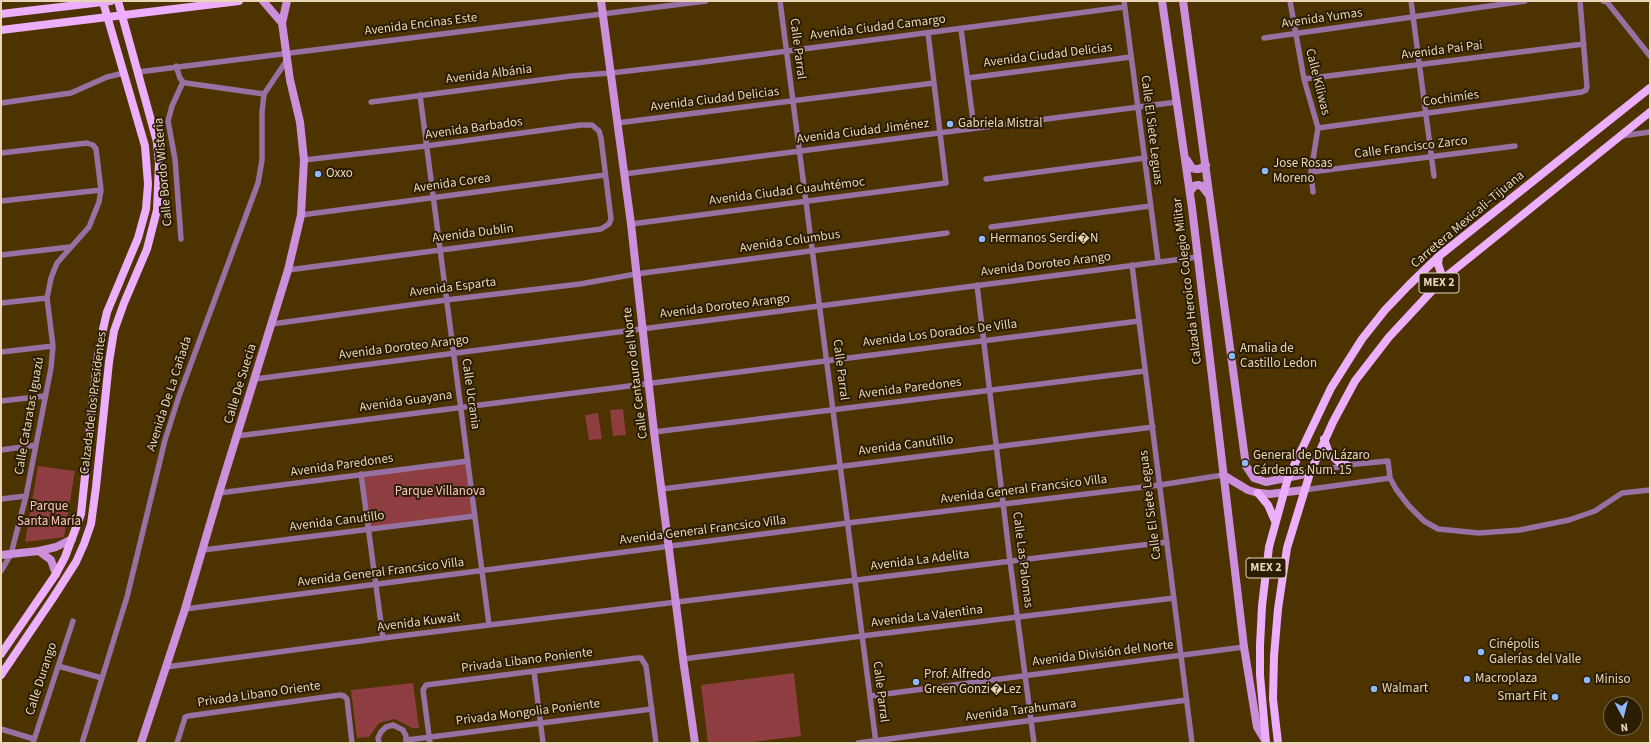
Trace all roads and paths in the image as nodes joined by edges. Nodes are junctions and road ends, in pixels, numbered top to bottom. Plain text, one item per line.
1 (106, 1) edge
2 (118, 1) edge
3 (239, 1) edge
4 (263, 1) edge
5 (287, 1) edge
6 (601, 1) edge
7 (706, 1) edge
8 (780, 1) edge
9 (1162, 1) edge
10 (1183, 1) edge
11 (1290, 1) edge
12 (1411, 1) edge
13 (1525, 1) edge
14 (1580, 1) edge
15 (1603, 1) edge
16 (1124, 4) edge
17 (1, 14) edge
18 (602, 14) junction
19 (121, 16) junction
20 (1413, 16) junction
21 (107, 18) junction
22 (282, 23) junction
23 (962, 29) junction
24 (1, 30) edge
25 (928, 33) junction
26 (1295, 35) junction
27 (1264, 38) dead end
28 (1584, 44) junction
29 (786, 51) junction
30 (287, 56) junction
31 (1650, 56) edge
32 (1131, 57) junction
33 (1420, 65) junction
34 (176, 66) junction
35 (138, 72) junction
36 (124, 73) junction
37 (611, 73) junction
38 (968, 78) junction
39 (1304, 79) junction
40 (183, 82) junction
41 (934, 83) junction
42 (1650, 88) edge
43 (264, 94) junction
44 (420, 95) junction
45 (792, 101) junction
46 (371, 102) dead end
47 (1177, 102) junction
48 (1, 103) edge
49 (1137, 107) junction
50 (1650, 112) edge
51 (1426, 114) junction
52 (617, 123) junction
53 (974, 128) junction
54 (1318, 128) junction
55 (1650, 132) edge
56 (940, 133) junction
57 (1619, 136) junction
58 (426, 146) junction
59 (1515, 146) dead end
60 (799, 151) junction
61 (1, 153) edge
62 (1185, 156) junction
63 (1432, 157) junction
64 (1145, 158) junction
65 (304, 160) junction
66 (1206, 165) junction
67 (1311, 172) junction
68 (624, 174) junction
69 (605, 175) junction
70 (1434, 176) dead end
71 (986, 179) dead end
72 (100, 190) junction
73 (1190, 192) junction
74 (1313, 192) dead end
75 (1210, 196) junction
76 (433, 198) junction
77 (1, 201) edge
78 (806, 201) junction
79 (1150, 206) junction
80 (301, 215) junction
81 (631, 224) junction
82 (990, 227) dead end
83 (947, 233) dead end
84 (181, 239) dead end
85 (70, 247) junction
86 (440, 250) junction
87 (813, 250) junction
88 (1, 255) edge
89 (1439, 256) junction
90 (1198, 257) junction
91 (1158, 262) junction
92 (1132, 265) junction
93 (288, 270) junction
94 (636, 274) junction
95 (1442, 279) junction
96 (977, 285) junction
97 (47, 298) junction
98 (446, 300) junction
99 (1, 303) edge
100 (820, 306) junction
101 (1139, 321) junction
102 (272, 324) junction
103 (642, 328) junction
104 (984, 340) junction
105 (53, 346) junction
106 (1, 352) edge
107 (453, 353) junction
108 (827, 359) junction
109 (1145, 371) junction
110 (255, 379) junction
111 (649, 382) junction
112 (989, 390) junction
113 (45, 396) junction
114 (1, 401) edge
115 (460, 406) junction
116 (834, 409) junction
117 (1153, 427) junction
118 (654, 432) junction
119 (237, 436) junction
120 (1324, 439) junction
121 (36, 445) junction
122 (997, 446) junction
123 (1, 450) edge
124 (468, 461) junction
125 (1347, 465) junction
126 (840, 466) junction
127 (1310, 473) junction
128 (361, 474) junction
129 (1224, 475) junction
130 (1288, 478) junction
131 (1390, 478) junction
132 (1160, 485) junction
133 (662, 489) junction
134 (1304, 490) junction
135 (1650, 490) edge
136 (218, 493) junction
137 (1258, 493) junction
138 (1283, 493) junction
139 (26, 496) junction
140 (1, 499) edge
141 (1003, 504) junction
142 (475, 516) junction
143 (1275, 521) junction
144 (848, 523) junction
145 (368, 529) junction
146 (72, 539) junction
147 (1167, 542) junction
148 (670, 547) junction
149 (203, 550) junction
150 (39, 551) junction
151 (11, 554) junction
152 (1, 555) edge
153 (1010, 561) junction
154 (1, 571) edge
155 (482, 571) junction
156 (56, 574) junction
157 (855, 580) junction
158 (376, 584) junction
159 (1174, 598) junction
160 (676, 602) junction
161 (185, 609) junction
162 (1018, 617) junction
163 (73, 621) dead end
164 (489, 626) junction
165 (862, 636) junction
166 (383, 638) junction
167 (1244, 647) junction
168 (1, 654) edge
169 (1181, 655) junction
170 (683, 659) junction
171 (58, 666) junction
172 (166, 667) junction
173 (534, 670) junction
174 (1, 675) edge
175 (1025, 676) junction
176 (102, 678) junction
177 (870, 696) junction
178 (1187, 700) junction
179 (652, 709) junction
180 (1031, 720) junction
181 (540, 723) junction
182 (1, 729) edge
183 (430, 740) edge
184 (33, 741) edge
185 (407, 741) edge
186 (876, 742) edge
187 (82, 743) edge
188 (141, 743) edge
189 (177, 743) edge
190 (352, 743) edge
191 (374, 743) edge
192 (378, 743) edge
193 (543, 743) edge
194 (656, 743) edge
195 (695, 743) edge
196 (858, 743) edge
197 (1034, 743) edge
198 (1192, 743) edge
199 (1266, 743) edge
200 (1278, 743) edge

1 - 17 main road
1 - 21 main road, Calzada de los Presidentes
2 - 19 main road, Calzada de los Presidentes
3 - 19 main road
4 - 22 street
5 - 22 street, Calle De Suecia
6 - 18 street, Calle Centauro del Norte
7 - 18 street, Avenida Encinas Este
8 - 29 street, Calle Parral
9 - 47 street, Calzada Heroico Colegio Militar
10 - 66 street
11 - 26 street, Calle Kiliwas
12 - 20 street
13 - 20 street, Avenida Yumas
14 - 28 street
15 - 31 street
16 - 23 street, Avenida Ciudad Camargo
16 - 32 street, Calle El Siete Leguas
18 - 30 street, Avenida Encinas Este
18 - 37 street, Calle Centauro del Norte
19 - 21 main road
19 - 35 main road, Calzada de los Presidentes
20 - 26 street, Avenida Yumas
20 - 33 street
21 - 24 main road
21 - 36 main road, Calzada de los Presidentes
22 - 30 street, Calle De Suecia
23 - 25 street, Avenida Ciudad Camargo
23 - 38 street
25 - 29 street, Avenida Ciudad Camargo
25 - 41 street
26 - 27 street, Avenida Yumas
26 - 39 street, Calle Kiliwas
28 - 33 street, Avenida Pai Pai
28 - 51 street, Cochimíes
29 - 37 street, Avenida Ciudad Camargo
29 - 45 street, Calle Parral
30 - 34 street, Avenida Encinas Este
30 - 43 street, Avenida De La Cañada
30 - 65 street, Calle De Suecia
32 - 38 street, Avenida Ciudad Delicias
32 - 49 street, Calle El Siete Leguas
33 - 39 street, Avenida Pai Pai
33 - 51 street
34 - 35 street, Avenida Encinas Este
34 - 40 street
35 - 174 main road, Calzada de los Presidentes
36 - 48 street
36 - 146 main road, Calzada de los Presidentes
37 - 44 street, Avenida Albánia
37 - 52 street, Calle Centauro del Norte
38 - 53 street
39 - 54 street, Calle Kiliwas
40 - 43 street
40 - 84 street, Calle Bordo Wisteria
41 - 45 street, Avenida Ciudad Delicias
41 - 56 street
42 - 89 main road, Carretera Mexicali–Tijuana / MEX 2
43 - 176 street, Avenida De La Cañada
44 - 46 street, Avenida Albánia
44 - 58 street, Calle Ucrania
45 - 52 street, Avenida Ciudad Delicias
45 - 60 street, Calle Parral
47 - 49 street, Avenida Ciudad Jiménez
47 - 62 street, Calzada Heroico Colegio Militar
49 - 53 street, Avenida Ciudad Jiménez
49 - 64 street, Calle El Siete Leguas
50 - 57 main road, MEX 2
51 - 54 street, Cochimíes
51 - 63 street
52 - 68 street, Calle Centauro del Norte
53 - 56 street, Avenida Ciudad Jiménez
54 - 67 street, Calle Kiliwas
55 - 57 street
56 - 60 street, Avenida Ciudad Jiménez
56 - 78 street, Avenida Ciudad Cuauhtémoc
57 - 95 main road, MEX 2
58 - 65 street, Avenida Barbados
58 - 69 street, Avenida Barbados
58 - 76 street, Calle Ucrania
59 - 63 street, Calle Francisco Zarco
60 - 68 street, Avenida Ciudad Jiménez
60 - 78 street, Calle Parral
61 - 72 street, Calle Cataratas Iguazú
62 - 66 street
62 - 73 street, Calzada Heroico Colegio Militar
63 - 67 street, Calle Francisco Zarco
63 - 70 street
64 - 71 street
64 - 79 street, Calle El Siete Leguas
65 - 80 street, Calle De Suecia
66 - 75 street
67 - 74 street, Calle Kiliwas
68 - 81 street, Calle Centauro del Norte
69 - 76 street, Avenida Corea
69 - 86 street, Avenida Dublin
72 - 77 street
72 - 85 street, Calle Cataratas Iguazú
73 - 75 street
73 - 90 street, Calzada Heroico Colegio Militar
75 - 130 street
76 - 80 street, Avenida Corea
76 - 86 street, Calle Ucrania
78 - 81 street, Avenida Ciudad Cuauhtémoc
78 - 87 street, Calle Parral
79 - 82 street
79 - 91 street, Calle El Siete Leguas
80 - 93 street, Calle De Suecia
81 - 94 street, Calle Centauro del Norte
83 - 87 street, Avenida Columbus
85 - 88 street
85 - 97 street, Calle Cataratas Iguazú
86 - 93 street, Avenida Dublin
86 - 98 street, Calle Ucrania
87 - 94 street, Avenida Columbus
87 - 100 street, Calle Parral
89 - 95 main road
89 - 130 main road, Carretera Mexicali–Tijuana / MEX 2
90 - 91 street, Avenida Doroteo Arango
90 - 129 street, Calzada Heroico Colegio Militar
91 - 92 street, Avenida Doroteo Arango
92 - 96 street, Avenida Doroteo Arango
92 - 101 street, Calle El Siete Leguas
93 - 102 street, Calle De Suecia
94 - 98 street, Avenida Esparta
94 - 103 street, Calle Centauro del Norte
95 - 120 main road, MEX 2
96 - 100 street, Avenida Doroteo Arango
96 - 104 street, Calle Las Palomas
97 - 99 street
97 - 105 street, Calle Cataratas Iguazú
98 - 102 street, Avenida Esparta
98 - 107 street, Calle Ucrania
100 - 103 street, Avenida Doroteo Arango
100 - 108 street, Calle Parral
101 - 104 street, Avenida Los Dorados De Villa
101 - 109 street, Calle El Siete Leguas
102 - 110 street, Calle De Suecia
103 - 107 street, Avenida Doroteo Arango
103 - 111 street, Calle Centauro del Norte
104 - 108 street, Avenida Los Dorados De Villa
104 - 112 street, Calle Las Palomas
105 - 106 street
105 - 113 street, Calle Cataratas Iguazú
107 - 110 street, Avenida Doroteo Arango
107 - 115 street, Calle Ucrania
108 - 111 street, Avenida Los Dorados De Villa
108 - 116 street, Calle Parral
109 - 112 street, Avenida Paredones
109 - 117 street, Calle El Siete Leguas
110 - 119 street, Calle De Suecia
111 - 115 street, Avenida Guayana
111 - 118 street, Calle Centauro del Norte
112 - 116 street, Avenida Paredones
112 - 122 street, Calle Las Palomas
113 - 114 street
113 - 121 street, Calle Cataratas Iguazú
115 - 119 street, Avenida Guayana
115 - 124 street, Calle Ucrania
116 - 118 street, Avenida Paredones
116 - 126 street, Calle Parral
117 - 122 street, Avenida Canutillo
117 - 132 street, Calle El Siete Leguas
118 - 133 street, Calle Centauro del Norte
119 - 136 street, Calle De Suecia
120 - 125 main road
120 - 127 main road, MEX 2
121 - 123 street
121 - 139 street, Calle Cataratas Iguazú
122 - 126 street, Avenida Canutillo
122 - 141 street, Calle Las Palomas
124 - 128 street, Avenida Paredones
124 - 142 street, Calle Ucrania
125 - 127 street
125 - 131 street
126 - 133 street, Avenida Canutillo
126 - 144 street, Calle Parral
127 - 130 street
127 - 134 main road, MEX 2
128 - 136 street, Avenida Paredones
128 - 145 street
129 - 132 street, Avenida General Francsico Villa
129 - 137 street
129 - 167 street, Calzada Heroico Colegio Militar
130 - 138 main road, Carretera Mexicali–Tijuana / MEX 2
131 - 134 street
131 - 135 street
132 - 141 street, Avenida General Francsico Villa
132 - 147 street, Calle El Siete Leguas
133 - 148 street, Calle Centauro del Norte
134 - 138 street
134 - 200 main road, MEX 2
136 - 149 street, Calle De Suecia
137 - 138 street
137 - 143 main road
138 - 143 main road, Carretera Mexicali–Tijuana / MEX 2
139 - 140 street
139 - 151 street, Calle Cataratas Iguazú
141 - 144 street, Avenida General Francsico Villa
141 - 153 street, Calle Las Palomas
142 - 145 street, Avenida Canutillo
142 - 155 street, Calle Ucrania
143 - 199 main road, Carretera Mexicali–Tijuana / MEX 2
144 - 148 street, Avenida General Francsico Villa
144 - 157 street, Calle Parral
145 - 149 street, Avenida Canutillo
145 - 158 street
146 - 150 street
146 - 156 main road, Calzada de los Presidentes
147 - 153 street, Avenida La Adelita
147 - 159 street, Calle El Siete Leguas
148 - 155 street, Avenida General Francsico Villa
148 - 160 street, Calle Centauro del Norte
149 - 161 street, Calle De Suecia
150 - 151 street
150 - 156 street
151 - 152 street
151 - 154 street, Calle Cataratas Iguazú
153 - 157 street, Avenida La Adelita
153 - 162 street, Calle Las Palomas
155 - 158 street, Avenida General Francsico Villa
155 - 164 street, Calle Ucrania
156 - 168 main road, Calzada de los Presidentes
157 - 160 street, Avenida La Adelita
157 - 165 street, Calle Parral
158 - 161 street, Avenida General Francsico Villa
158 - 166 street
159 - 162 street, Avenida La Valentina
159 - 169 street, Calle El Siete Leguas
160 - 164 street, Avenida Kuwait
160 - 170 street, Calle Centauro del Norte
161 - 172 street, Calle De Suecia
162 - 165 street, Avenida La Valentina
162 - 175 street, Calle Las Palomas
163 - 171 street, Calle Durango
164 - 166 street, Avenida Kuwait
165 - 170 street, Avenida La Valentina
165 - 177 street, Calle Parral
166 - 172 street, Avenida Kuwait
167 - 169 street, Avenida División del Norte
167 - 199 street, Calzada Heroico Colegio Militar
169 - 175 street, Avenida División del Norte
169 - 178 street, Calle El Siete Leguas
170 - 195 street, Calle Centauro del Norte
171 - 176 street
171 - 184 street, Calle Durango
172 - 188 street, Calle De Suecia
173 - 179 street, Privada Libano Poniente
173 - 181 street
173 - 183 street, Privada Libano Poniente
175 - 177 street, Avenida División del Norte
175 - 180 street, Calle Las Palomas
176 - 187 street, Avenida De La Cañada
177 - 186 street, Calle Parral
178 - 180 street, Avenida Tarahumara
178 - 198 street, Calle El Siete Leguas
179 - 181 street, Privada Mongolia Poniente
179 - 194 street
180 - 186 street, Avenida Tarahumara
180 - 197 street, Calle Las Palomas
181 - 183 street, Privada Mongolia Poniente
181 - 193 street
182 - 184 street
183 - 185 street, Privada Mongolia Poniente
185 - 192 street
186 - 196 street, Avenida Tarahumara
189 - 190 street, Privada Libano Oriente
191 - 192 street

